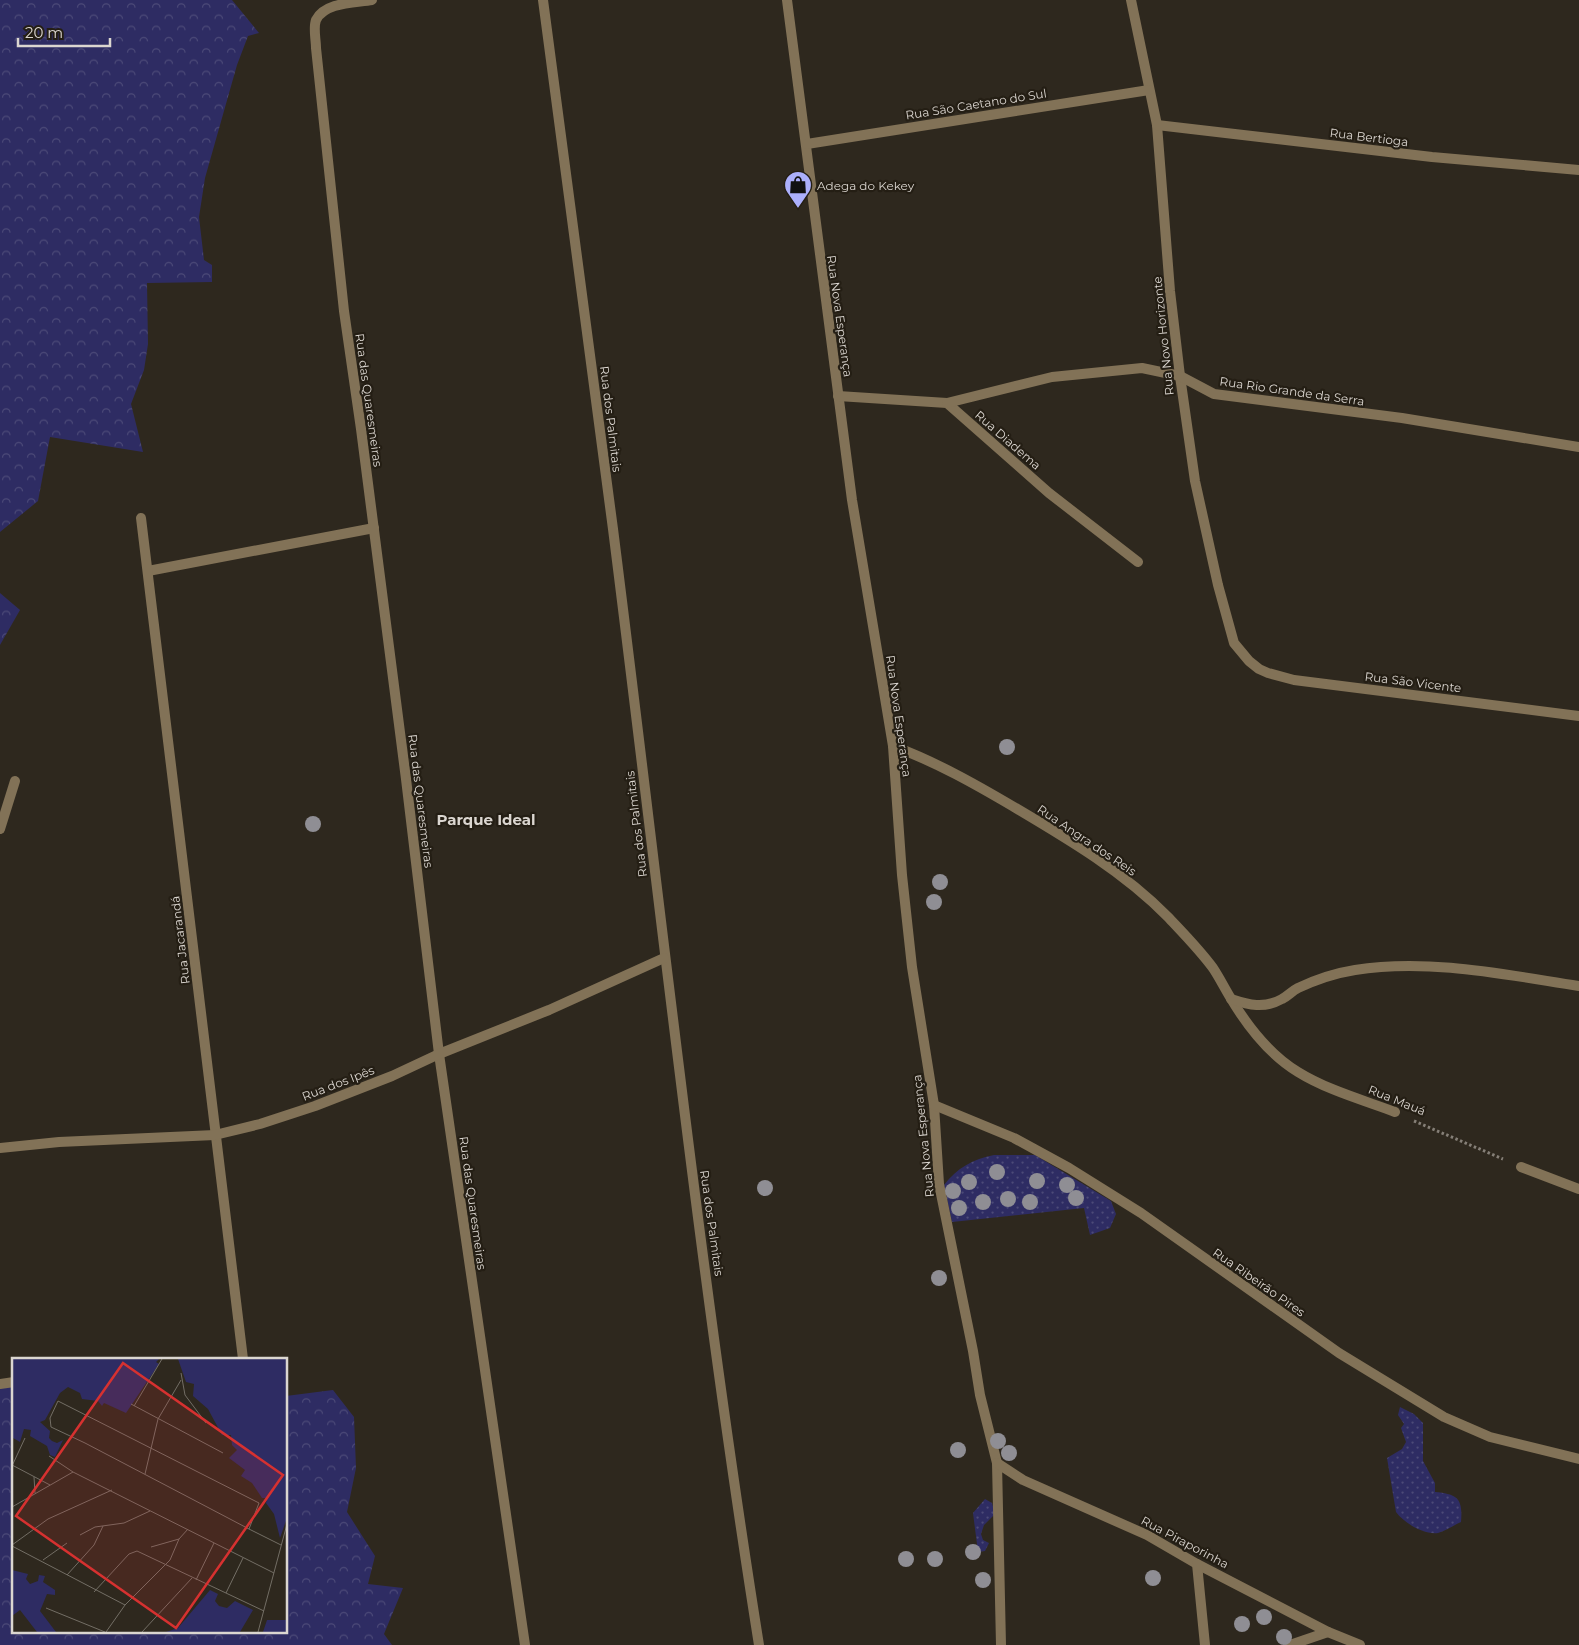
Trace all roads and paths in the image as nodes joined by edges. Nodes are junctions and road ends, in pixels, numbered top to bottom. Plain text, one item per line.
1 (372, 0) edge
2 (543, 0) edge
3 (787, 0) edge
4 (1131, 0) edge
5 (1149, 90) junction
6 (1157, 125) junction
7 (807, 144) junction
8 (1579, 170) edge
9 (1180, 376) junction
10 (838, 396) junction
11 (947, 403) junction
12 (1579, 447) edge
13 (141, 518) dead end
14 (374, 528) junction
15 (1138, 562) dead end
16 (148, 571) junction
17 (1249, 661) joint
18 (1579, 716) edge
19 (893, 746) junction
20 (15, 781) dead end
21 (0, 829) edge
22 (664, 958) junction
23 (1579, 986) edge
24 (1231, 999) junction
25 (439, 1054) junction
26 (934, 1105) junction
27 (1395, 1112) joint
28 (215, 1135) junction
29 (0, 1148) edge
30 (1521, 1167) joint
31 (1579, 1189) edge
32 (244, 1358) edge
33 (1579, 1459) edge
34 (997, 1463) junction
35 (1197, 1564) junction
36 (1328, 1632) junction
37 (525, 1645) edge
38 (759, 1645) edge
39 (1001, 1645) edge
40 (1205, 1645) edge
41 (1290, 1645) edge
42 (1360, 1645) edge

1 - 14 street, Rua das Quaresmeiras
2 - 22 street, Rua dos Palmitais
3 - 7 street, Rua Nova Esperança
4 - 5 street, Rua Novo Horizonte
5 - 6 street, Rua Novo Horizonte
5 - 7 street, Rua São Caetano do Sul
6 - 8 street, Rua Bertioga
6 - 9 street, Rua Novo Horizonte
7 - 10 street, Rua Nova Esperança
9 - 11 street, Rua Rio Grande da Serra
9 - 12 street, Rua Rio Grande da Serra
9 - 17 street, Rua Novo Horizonte
10 - 11 street
10 - 19 street, Rua Nova Esperança
11 - 15 street, Rua Diadema
13 - 16 street, Rua Jacarandá
14 - 16 street
14 - 25 street, Rua das Quaresmeiras
16 - 28 street, Rua Jacarandá
17 - 18 street, Rua São Vicente
19 - 24 street, Rua Angra dos Reis
19 - 26 street, Rua Nova Esperança
20 - 21 street
22 - 25 street, Rua dos Ipês
22 - 38 street, Rua dos Palmitais
23 - 24 street
24 - 27 street, Rua Mauá
25 - 28 street, Rua dos Ipês
25 - 37 street, Rua das Quaresmeiras
26 - 33 street, Rua Ribeirão Pires
26 - 34 street, Rua Nova Esperança
27 - 30 path, Rua Mauá
28 - 29 street, Rua dos Ipês
28 - 32 street, Rua Jacarandá
30 - 31 street
34 - 35 street, Rua Piraporinha
34 - 39 street, Rua Nova Esperança
35 - 36 street, Rua Piraporinha
35 - 40 street
36 - 41 street
36 - 42 street, Rua Piraporinha

